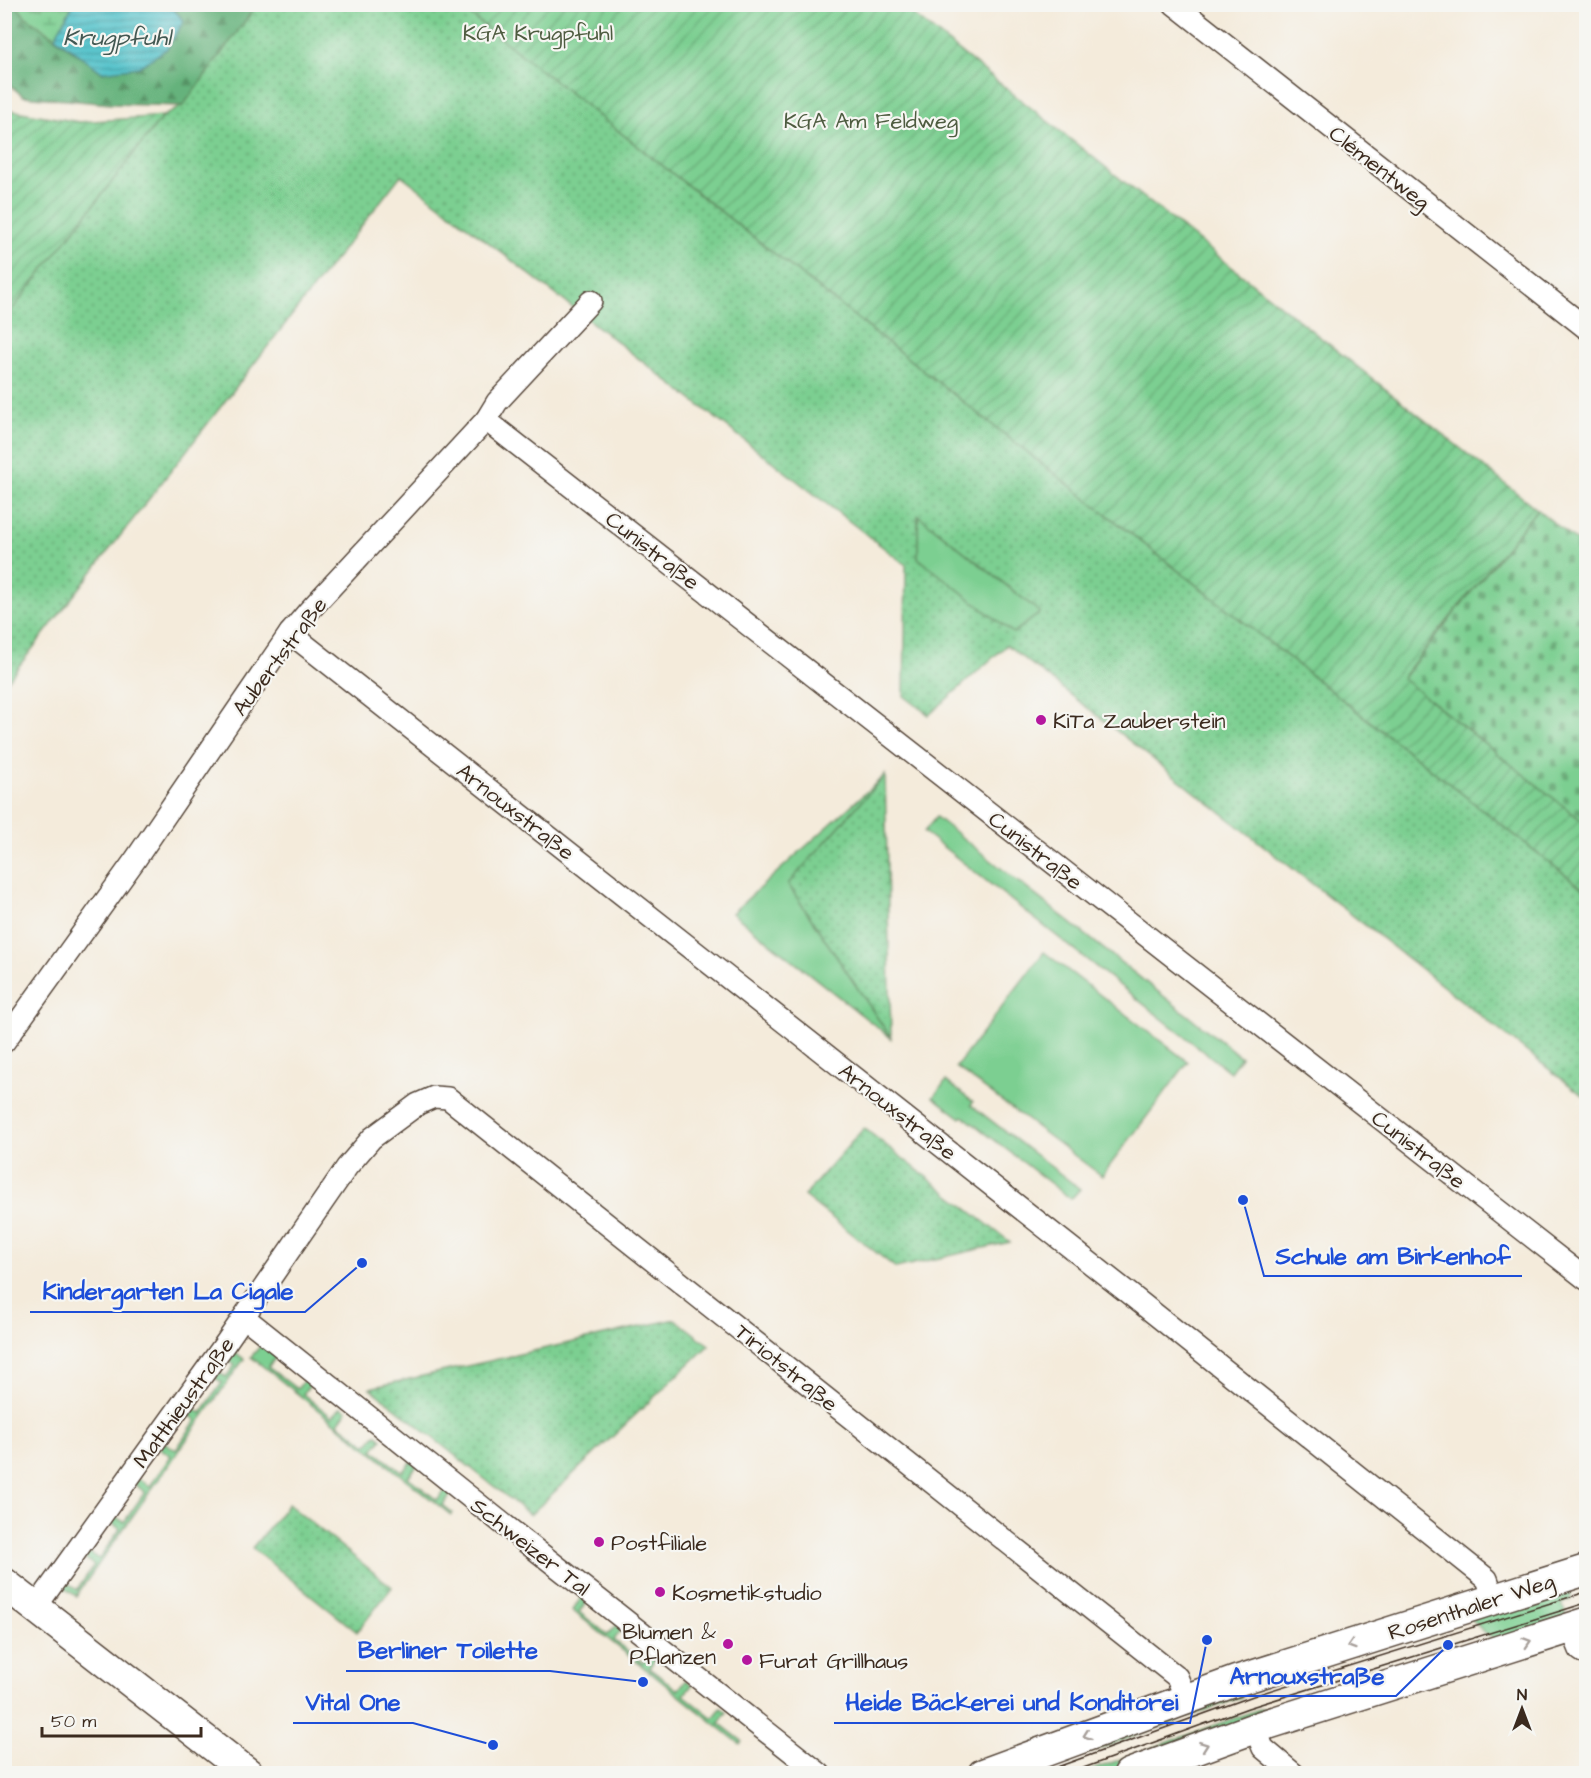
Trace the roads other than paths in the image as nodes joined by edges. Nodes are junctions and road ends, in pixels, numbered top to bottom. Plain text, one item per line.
1 (1174, 4) edge
2 (591, 301) dead end
3 (1587, 328) edge
4 (486, 420) junction
5 (290, 633) junction
6 (4, 1042) edge
7 (372, 1138) joint
8 (1587, 1279) edge
9 (244, 1317) junction
10 (1587, 1570) edge
11 (15, 1597) edge
12 (1494, 1599) junction
13 (1579, 1625) edge
14 (1587, 1654) edge
15 (1186, 1699) junction
16 (1255, 1728) junction
17 (249, 1773) edge
18 (820, 1773) edge
19 (982, 1773) edge
20 (1129, 1773) edge
21 (1294, 1773) edge

1 - 3 street, Clémentweg
2 - 4 street, Aubertstraße
4 - 5 street, Aubertstraße
4 - 8 street, Cunistraße
5 - 6 street, Aubertstraße
5 - 12 street, Arnouxstraße
7 - 9 street, Matthieustraße
7 - 15 street, Tiriotstraße
9 - 11 street, Matthieustraße
9 - 18 street, Schweizer Tal
10 - 12 main road, Rosenthaler Weg
11 - 17 main road
12 -> 15 main road, Rosenthaler Weg
13 - 14 street
16 -> 13 main road
15 -> 19 main road, Rosenthaler Weg
20 -> 16 main road
16 - 21 street

